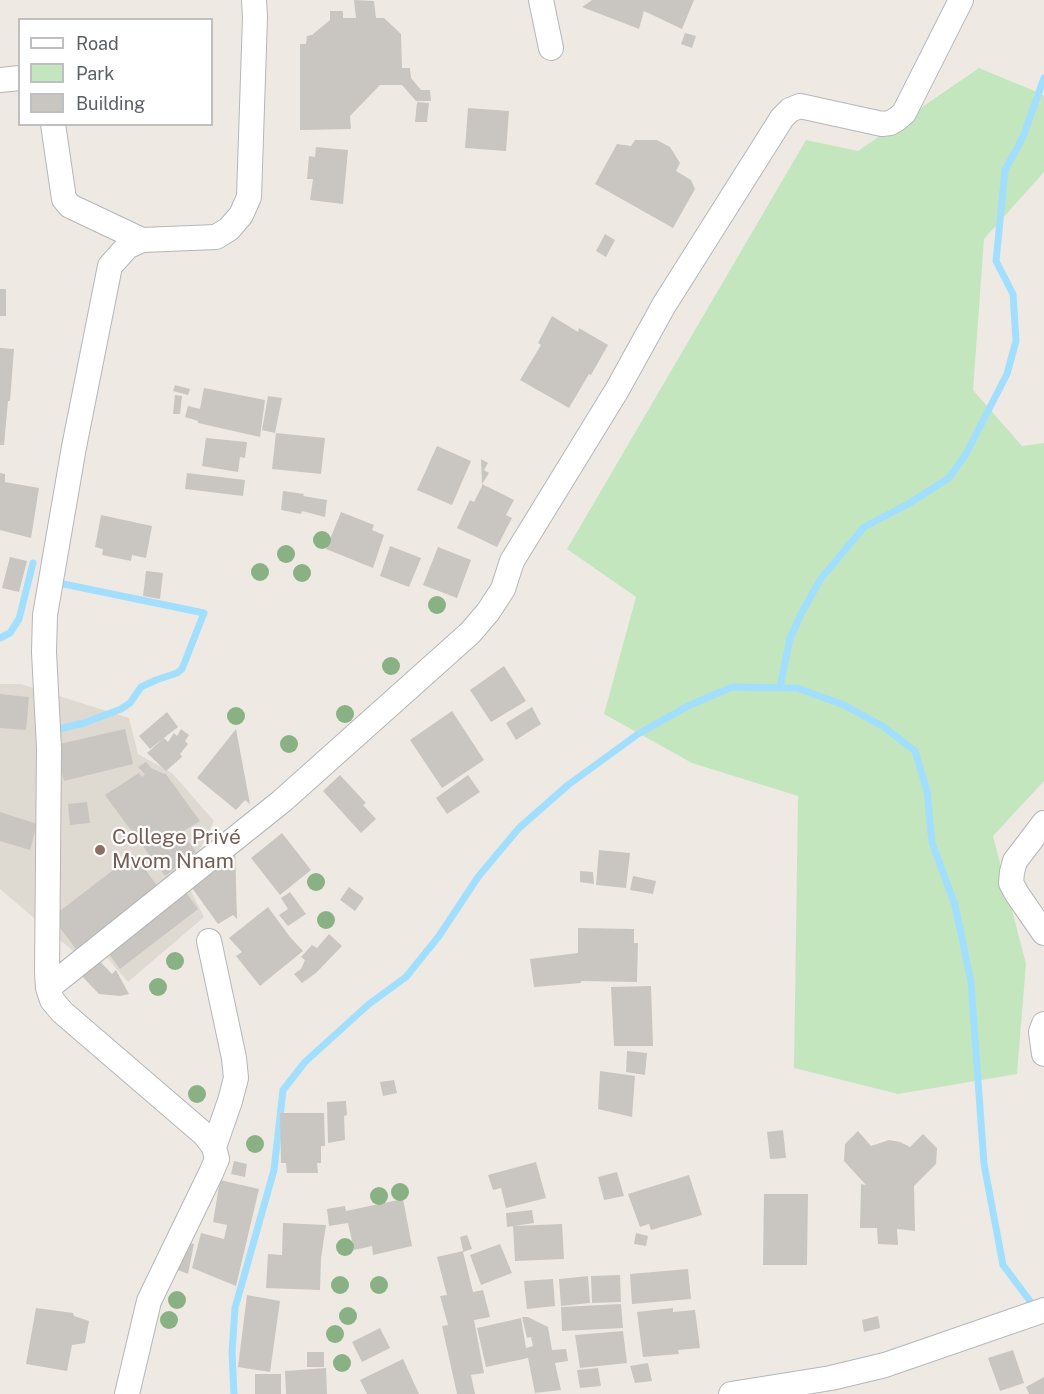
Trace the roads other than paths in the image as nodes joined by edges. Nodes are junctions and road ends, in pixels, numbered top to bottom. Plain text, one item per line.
1 (254, 0) edge
2 (541, 0) edge
3 (961, 0) edge
4 (551, 48) dead end
5 (18, 78) edge
6 (0, 80) edge
7 (53, 126) edge
8 (142, 240) junction
9 (1044, 823) edge
10 (1044, 933) edge
11 (209, 941) dead end
12 (48, 988) junction
13 (1044, 1024) edge
14 (1044, 1054) edge
15 (214, 1148) junction
16 (1044, 1310) edge
17 (127, 1394) edge
18 (731, 1394) edge

1 - 8 street
2 - 4 street
3 - 12 street
5 - 6 street
7 - 8 street
8 - 12 street
9 - 10 street
11 - 15 street
12 - 15 street
13 - 14 street
15 - 17 street
16 - 18 street

